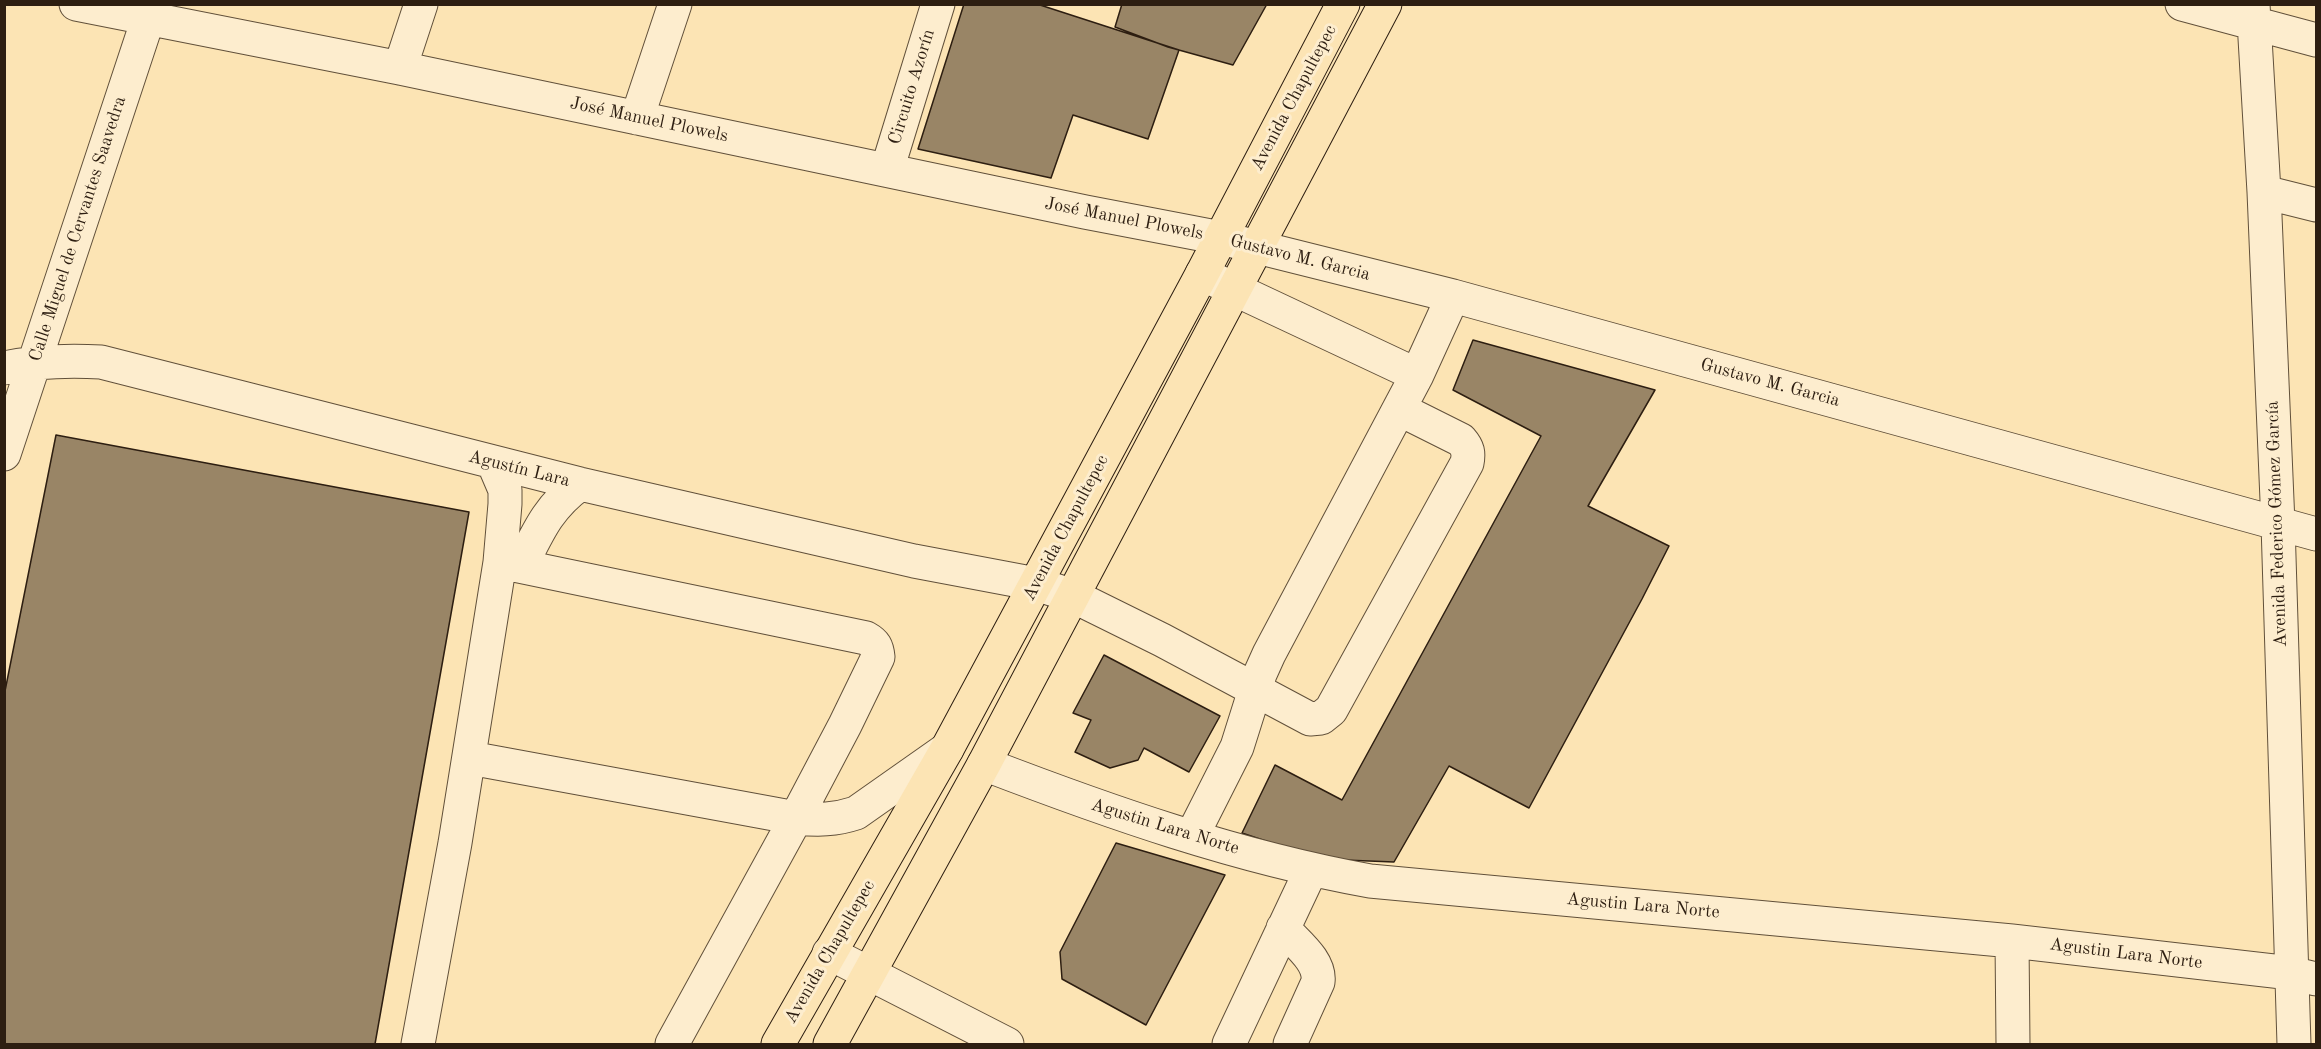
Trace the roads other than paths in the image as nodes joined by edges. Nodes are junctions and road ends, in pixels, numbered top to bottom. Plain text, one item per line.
1 (76, 4) edge
2 (421, 4) edge
3 (675, 4) edge
4 (938, 4) edge
5 (1343, 4) edge
6 (1385, 4) edge
7 (2182, 4) edge
8 (151, 11) edge
9 (2253, 15) edge
10 (2316, 40) edge
11 (400, 68) junction
12 (637, 118) junction
13 (887, 170) junction
14 (2264, 192) junction
15 (2316, 205) edge
16 (1221, 238) junction
17 (1256, 247) junction
18 (1202, 274) junction
19 (1235, 289) junction
20 (1453, 296) junction
21 (19, 365) edge
22 (1417, 375) junction
23 (1399, 409) junction
24 (4, 454) edge
25 (493, 462) junction
26 (580, 484) junction
27 (2278, 524) junction
28 (2316, 534) edge
29 (511, 564) junction
30 (1036, 584) junction
31 (1072, 596) junction
32 (983, 682) junction
33 (1255, 690) junction
34 (947, 749) junction
35 (470, 758) junction
36 (984, 764) junction
37 (796, 818) junction
38 (1192, 836) junction
39 (1311, 870) junction
40 (1283, 928) junction
41 (2012, 940) junction
42 (829, 952) junction
43 (868, 973) junction
44 (2304, 976) edge
45 (969, 1036) edge
46 (422, 1044) edge
47 (672, 1044) edge
48 (778, 1044) edge
49 (830, 1044) edge
50 (1006, 1044) edge
51 (1229, 1044) edge
52 (1290, 1044) edge
53 (2013, 1044) edge
54 (2294, 1044) edge

1 - 8 street, José Manuel Plowels
2 - 11 street
3 - 12 street
4 - 13 street, Circuito Azorín
5 - 16 main road, Avenida Chapultepec
6 - 17 main road
7 - 9 street
8 - 11 street, José Manuel Plowels
8 - 21 street, Calle Miguel de Cervantes Saavedra
9 - 10 street
9 - 14 street, Avenida Federico Gómez García
11 - 12 street, José Manuel Plowels
12 - 13 street, José Manuel Plowels
13 - 16 street, José Manuel Plowels
14 - 15 street
14 - 27 street, Avenida Federico Gómez García
16 - 17 street, Gustavo M. Garcia
16 - 18 main road, Avenida Chapultepec
17 - 19 main road
17 - 20 street, Gustavo M. Garcia
18 - 19 street
18 - 30 main road, Avenida Chapultepec
19 - 22 street
19 - 31 main road
20 - 22 street
20 - 27 street, Gustavo M. Garcia
21 - 24 street, Calle Miguel de Cervantes Saavedra
21 - 25 street, Agustín Lara
22 - 23 street
23 - 33 street
23 - 33 street, Agustín Lara
25 - 26 street, Agustín Lara
25 - 29 street
26 - 29 street
26 - 30 street, Agustín Lara
27 - 28 street, Gustavo M. Garcia
27 - 44 street, Avenida Federico Gómez García
29 - 35 street
29 - 37 street
30 - 31 street, Agustín Lara
30 - 32 main road, Avenida Chapultepec
31 - 33 street, Agustín Lara
31 - 36 main road
32 - 34 main road, Avenida Chapultepec
32 - 36 main road
33 - 38 street
34 - 37 street
34 - 42 main road, Avenida Chapultepec
35 - 37 street
35 - 46 street
36 - 38 street, Agustin Lara Norte
36 - 43 main road
37 - 47 street
38 - 39 street, Agustin Lara Norte
39 - 40 street
39 - 41 street, Agustin Lara Norte
40 - 51 street
40 - 52 street
41 - 44 street, Agustin Lara Norte
41 - 53 street
42 - 43 street
42 - 48 main road, Avenida Chapultepec
43 - 45 street
43 - 49 main road
44 - 54 street, Avenida Federico Gómez García
45 - 50 street

